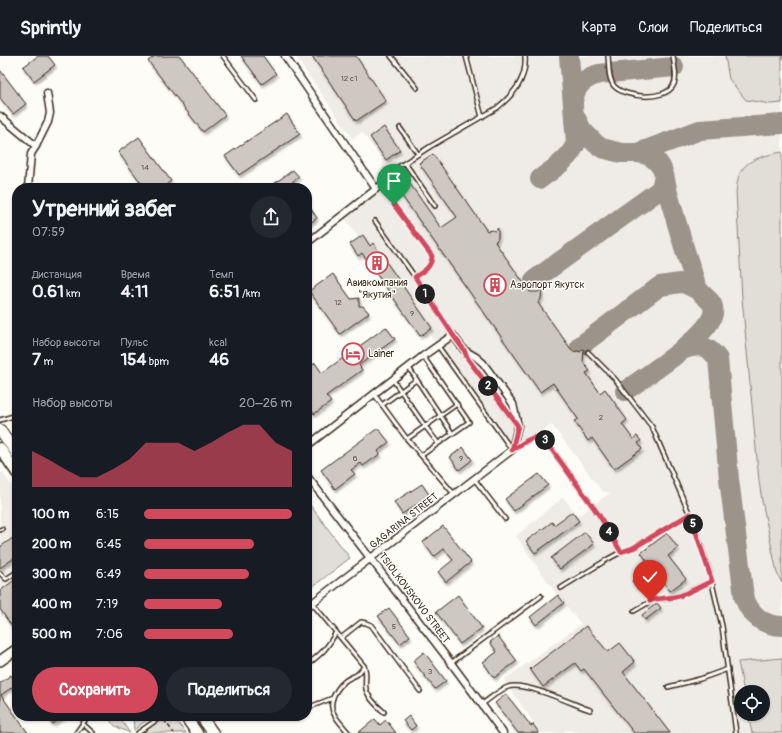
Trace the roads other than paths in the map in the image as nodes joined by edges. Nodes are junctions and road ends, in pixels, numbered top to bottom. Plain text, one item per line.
1 (223, 56) edge
2 (285, 56) edge
3 (392, 56) edge
4 (466, 56) edge
5 (525, 56) edge
6 (608, 56) edge
7 (673, 56) edge
8 (417, 88) dead end
9 (47, 93) dead end
10 (256, 100) dead end
11 (0, 116) edge
12 (482, 117) junction
13 (400, 128) dead end
14 (36, 146) junction
15 (418, 154) junction
16 (405, 163) junction
17 (28, 183) edge
18 (376, 189) junction
19 (394, 205) dead end
20 (435, 206) dead end
21 (375, 221) dead end
22 (312, 239) edge
23 (415, 277) junction
24 (453, 335) junction
25 (438, 346) junction
26 (464, 350) junction
27 (588, 352) dead end
28 (423, 356) junction
29 (409, 368) junction
30 (393, 380) junction
31 (416, 380) junction
32 (401, 391) junction
33 (374, 394) junction
34 (457, 404) junction
35 (382, 405) junction
36 (12, 416) edge
37 (0, 420) edge
38 (425, 426) junction
39 (518, 426) junction
40 (0, 430) edge
41 (452, 433) junction
42 (407, 439) junction
43 (312, 442) edge
44 (438, 443) junction
45 (12, 447) edge
46 (0, 448) edge
47 (512, 450) junction
48 (422, 455) junction
49 (12, 466) edge
50 (475, 480) junction
51 (312, 482) edge
52 (454, 495) junction
53 (690, 514) junction
54 (505, 519) dead end
55 (621, 552) junction
56 (371, 559) junction
57 (0, 573) edge
58 (12, 575) edge
59 (712, 581) junction
60 (561, 588) dead end
61 (541, 596) dead end
62 (312, 603) edge
63 (312, 607) edge
64 (634, 611) dead end
65 (336, 632) junction
66 (340, 638) junction
67 (12, 653) edge
68 (0, 661) edge
69 (312, 661) edge
70 (451, 663) junction
71 (364, 666) junction
72 (728, 669) junction
73 (668, 687) dead end
74 (420, 691) dead end
75 (333, 698) junction
76 (482, 704) junction
77 (312, 706) edge
78 (590, 710) dead end
79 (384, 712) dead end
80 (85, 721) edge
81 (155, 721) edge
82 (189, 721) edge
83 (205, 721) edge
84 (83, 724) junction
85 (76, 733) edge
86 (94, 733) edge
87 (138, 733) edge
88 (197, 733) edge
89 (213, 733) edge
90 (349, 733) edge
91 (503, 733) edge
92 (736, 733) edge

1 - 10 lane
2 - 18 street
3 - 8 lane
4 - 12 lane
5 - 12 lane
6 - 7 lane
9 - 14 street
11 - 14 street
12 - 15 lane
13 - 15 lane
14 - 17 street
15 - 16 lane
16 - 18 lane
16 - 20 lane
18 - 22 street
19 - 23 lane
21 - 23 lane
23 - 24 lane
24 - 25 street
24 - 26 street
25 - 28 street
25 - 47 lane
26 - 39 lane
26 - 39 street
27 - 53 lane
28 - 29 street
28 - 34 lane
29 - 30 street
29 - 31 lane
30 - 32 lane
30 - 33 street
31 - 32 lane
31 - 41 lane
32 - 35 lane
32 - 38 lane
33 - 35 lane
33 - 43 street
34 - 38 lane
34 - 41 lane
35 - 42 lane
36 - 37 lane
38 - 42 lane
38 - 44 lane
39 - 47 street
40 - 45 main road
41 - 44 lane
42 - 48 lane
44 - 48 lane
46 - 49 main road
47 - 50 street, GAGARINA STREET
47 - 55 lane
48 - 52 lane
50 - 52 street, GAGARINA STREET
50 - 54 lane
51 - 56 street, TSIOLKOVSKOVO STREET
52 - 56 street, GAGARINA STREET
53 - 55 lane
53 - 59 lane
55 - 60 lane
56 - 62 street, GAGARINA STREET
56 - 70 street, TSIOLKOVSKOVO STREET
57 - 58 lane
59 - 64 lane
59 - 72 lane
61 - 70 lane
63 - 65 lane
65 - 66 lane
65 - 69 lane
66 - 71 lane
66 - 74 lane
67 - 68 street
70 - 76 street, TSIOLKOVSKOVO STREET
71 - 75 lane
71 - 79 lane
72 - 73 lane
72 - 92 lane
75 - 77 lane
75 - 90 lane
76 - 78 lane
76 - 91 street, TSIOLKOVSKOVO STREET
80 - 84 lane
81 - 87 lane
82 - 88 main road
83 - 89 main road
84 - 85 lane
84 - 86 lane

